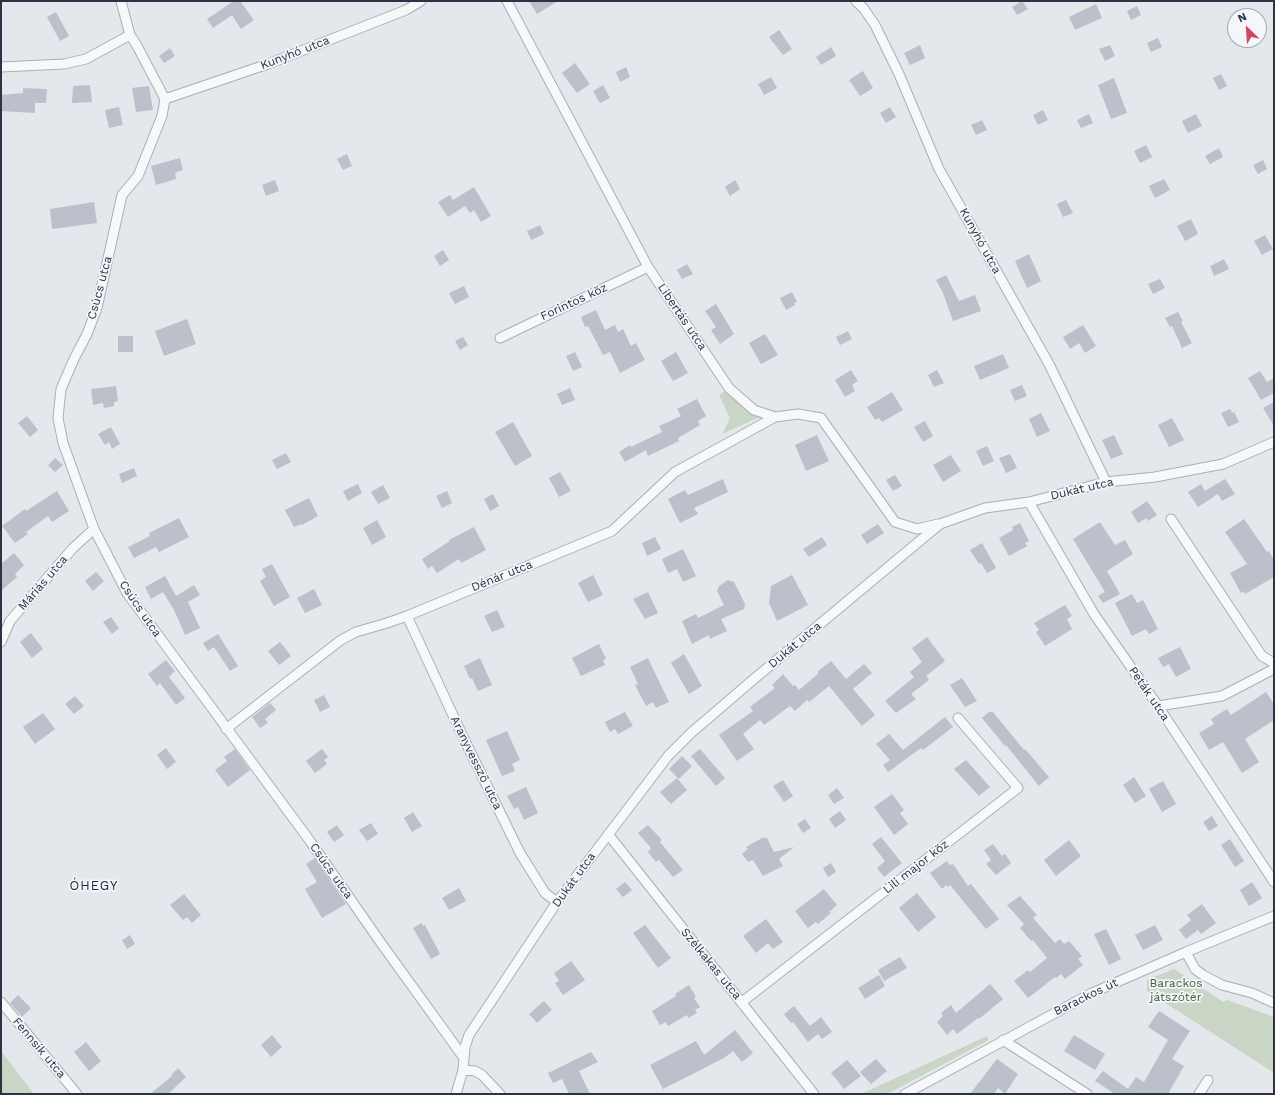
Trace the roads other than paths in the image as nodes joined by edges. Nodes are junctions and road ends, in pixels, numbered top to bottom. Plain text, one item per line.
1 (121, 1) edge
2 (421, 1) edge
3 (507, 1) edge
4 (856, 1) edge
5 (130, 35) junction
6 (1, 67) edge
7 (165, 99) junction
8 (648, 267) junction
9 (500, 338) dead end
10 (775, 417) junction
11 (1274, 442) edge
12 (1106, 482) junction
13 (1029, 502) junction
14 (1171, 519) dead end
15 (940, 524) junction
16 (94, 529) junction
17 (407, 616) junction
18 (1, 642) edge
19 (1274, 663) edge
20 (1274, 669) edge
21 (1158, 706) junction
22 (958, 718) dead end
23 (226, 728) junction
24 (608, 834) junction
25 (1274, 882) edge
26 (557, 902) junction
27 (1274, 916) edge
28 (1186, 952) junction
29 (1, 1002) edge
30 (742, 1002) junction
31 (1274, 1003) edge
32 (1003, 1040) junction
33 (464, 1058) junction
34 (463, 1070) junction
35 (1208, 1080) dead end
36 (77, 1094) edge
37 (456, 1094) edge
38 (500, 1094) edge
39 (814, 1094) edge
40 (905, 1094) edge
41 (1087, 1094) edge
42 (1199, 1094) edge

1 - 5 street
2 - 7 street, Kunyhó utca
3 - 8 street, Libertás utca
4 - 12 street, Kunyhó utca
5 - 6 street
5 - 7 street
7 - 16 street, Csúcs utca
8 - 9 street, Forintos köz
8 - 10 street, Libertás utca
10 - 15 street, Libertás utca
10 - 17 street, Dénár utca
11 - 12 street, Dukát utca
12 - 13 street, Dukát utca
13 - 15 street, Dukát utca
13 - 21 street, Peták utca
14 - 19 street
15 - 24 street, Dukát utca
16 - 18 street, Máriás utca
16 - 23 street, Csúcs utca
17 - 23 street, Dénár utca
17 - 26 street, Aranyvessző utca
20 - 21 street
21 - 25 street, Peták utca
22 - 30 street, Lili major köz
23 - 33 street, Csúcs utca
24 - 26 street, Dukát utca
24 - 30 street, Szélkakas utca
26 - 33 street, Dukát utca
27 - 28 street, Barackos út
28 - 31 street
28 - 32 street, Barackos út
29 - 36 street, Fennsík utca
30 - 39 street, Szélkakas utca
32 - 40 street, Barackos út
32 - 41 street
33 - 34 street
34 - 37 street
34 - 38 street
35 - 42 street

